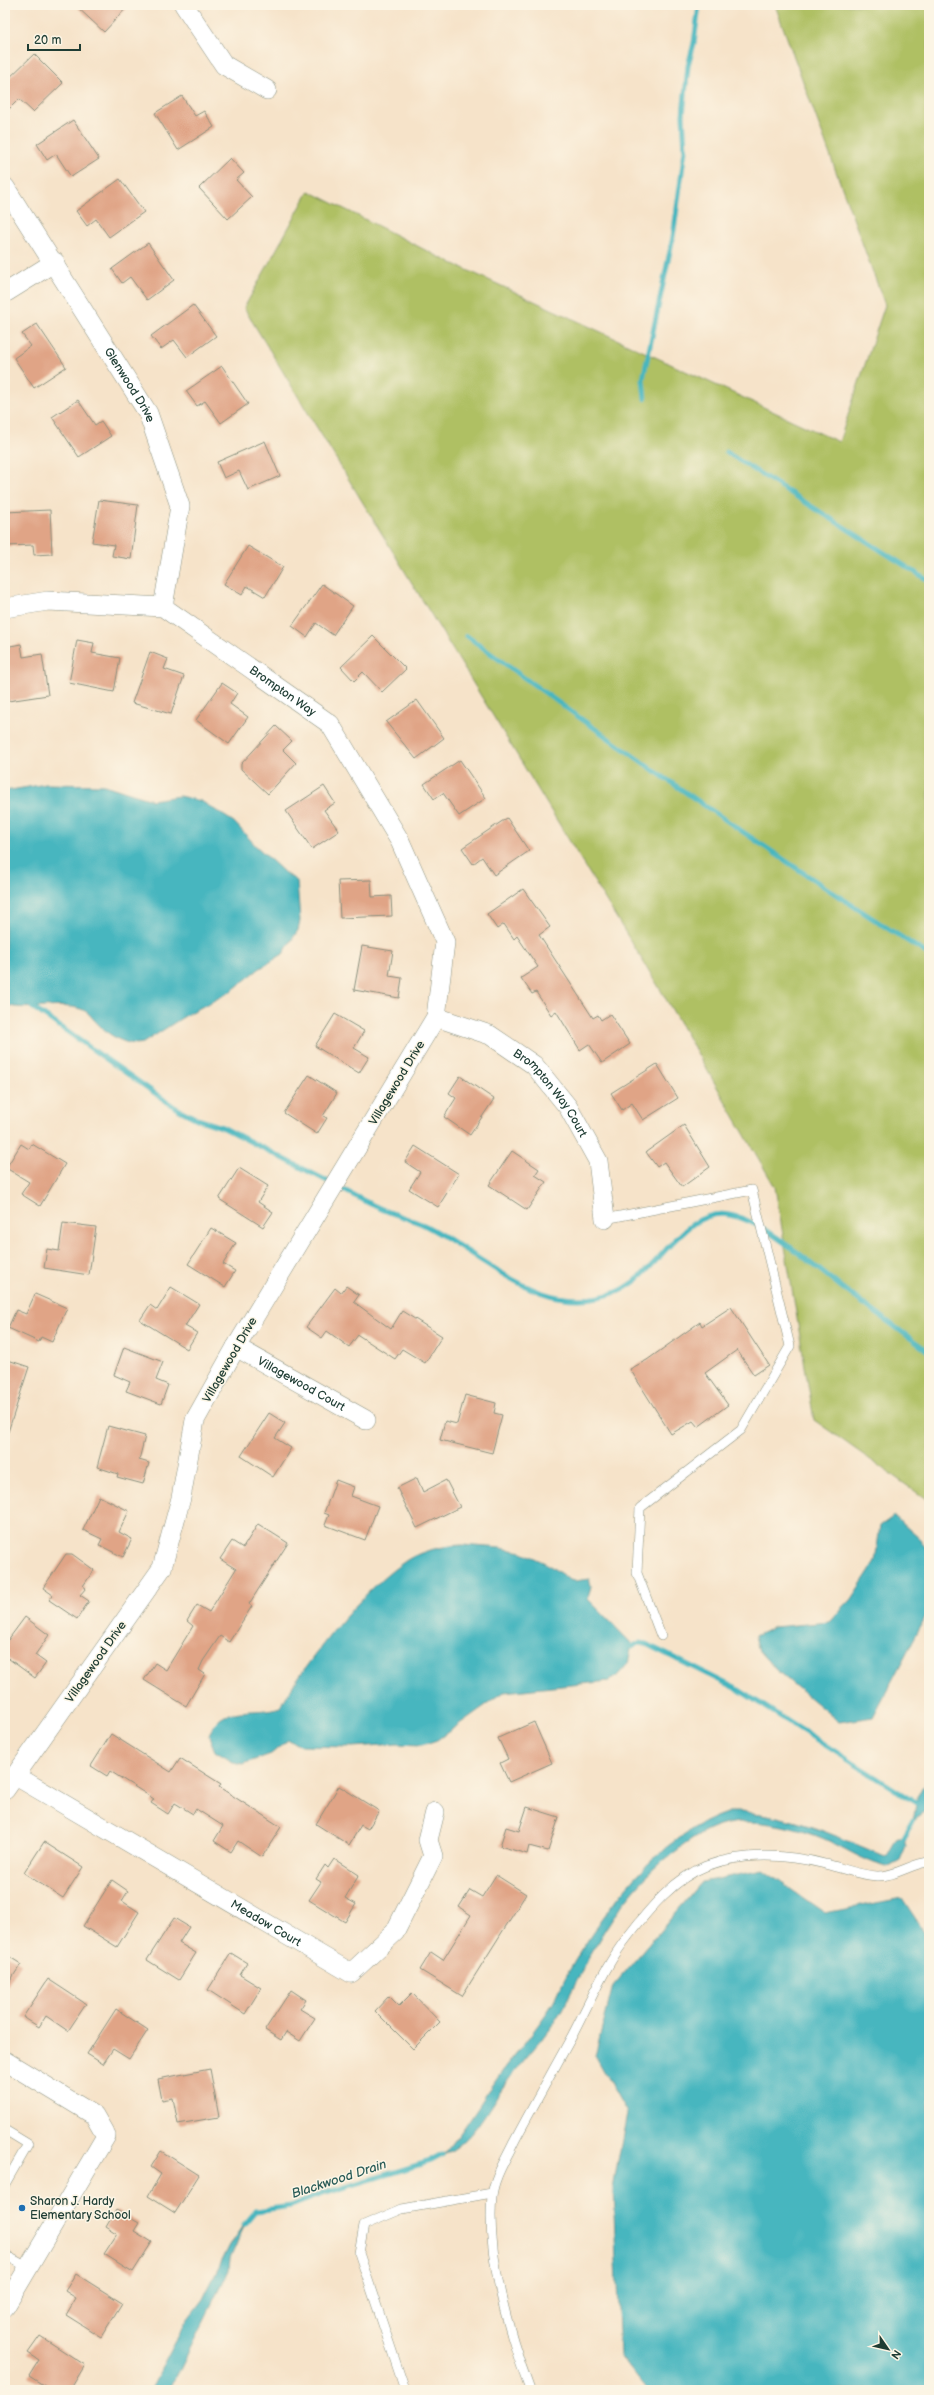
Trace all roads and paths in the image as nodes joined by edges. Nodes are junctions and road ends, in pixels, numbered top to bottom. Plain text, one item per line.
1 (184, 5) edge
2 (267, 90) dead end
3 (5, 187) edge
4 (55, 262) junction
5 (5, 293) edge
6 (163, 607) junction
7 (5, 608) edge
8 (445, 942) joint
9 (436, 1017) junction
10 (605, 1219) joint
11 (236, 1347) junction
12 (366, 1420) dead end
13 (661, 1636) dead end
14 (10, 1783) edge
15 (5, 1798) edge
16 (435, 1812) dead end
17 (929, 1862) edge
18 (5, 2061) edge
19 (5, 2130) edge
20 (5, 2184) edge
21 (492, 2193) junction
22 (5, 2254) edge
23 (29, 2268) junction
24 (5, 2307) edge
25 (405, 2390) edge
26 (530, 2390) edge

1 - 2 street
3 - 4 street, Glenwood Drive
4 - 5 street
4 - 6 street, Glenwood Drive
6 - 7 street
6 - 8 street, Brompton Way
8 - 9 street, Villagewood Drive
9 - 10 street, Brompton Way Court
9 - 11 street, Villagewood Drive
10 - 13 lane
11 - 12 street, Villagewood Court
11 - 14 street, Villagewood Drive
14 - 15 street, Villagewood Drive
14 - 16 street, Meadow Court
17 - 21 lane
18 - 23 street
19 - 20 lane
21 - 25 lane
21 - 26 lane
22 - 23 lane
23 - 24 street

